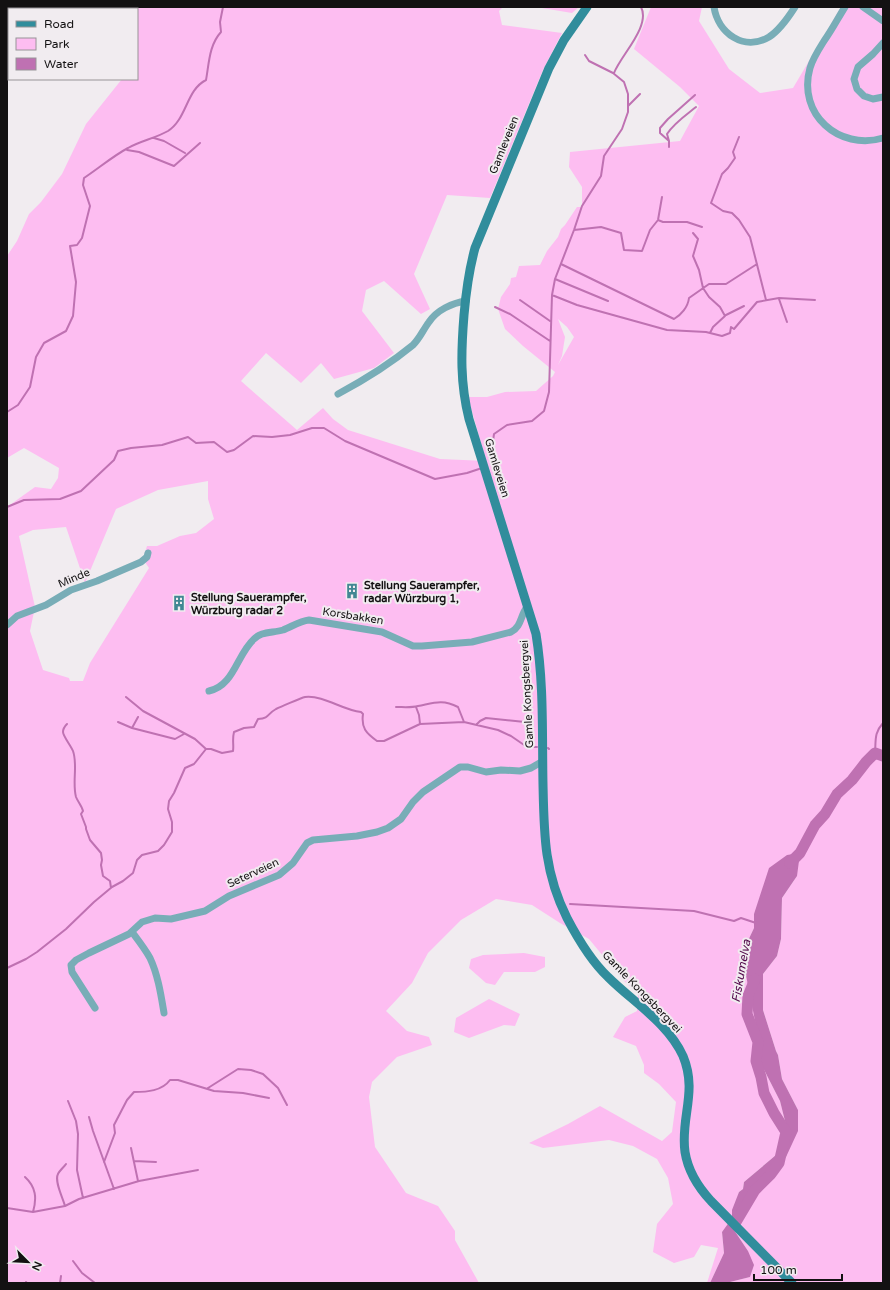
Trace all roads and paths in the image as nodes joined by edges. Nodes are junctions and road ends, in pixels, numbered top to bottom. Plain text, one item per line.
1 (587, 7) edge
2 (714, 7) edge
3 (795, 7) edge
4 (845, 7) edge
5 (863, 7) edge
6 (883, 21) edge
7 (883, 43) edge
8 (883, 97) edge
9 (883, 138) edge
10 (466, 301) junction
11 (338, 394) dead end
12 (148, 553) dead end
13 (522, 592) joint
14 (527, 607) junction
15 (7, 625) edge
16 (209, 691) dead end
17 (543, 761) junction
18 (132, 932) junction
19 (96, 1008) dead end
20 (164, 1013) dead end
21 (792, 1283) edge

1 - 10 main road, Gamleveien
2 - 3 street
4 - 9 street
5 - 6 street
7 - 8 street
10 - 11 street
10 - 13 main road, Gamleveien
12 - 15 street, Minde
13 - 14 main road, Gamle Kongsbergvei
14 - 16 street, Korsbakken
14 - 17 main road, Gamle Kongsbergvei
17 - 18 street, Seterveien
17 - 21 main road, Gamle Kongsbergvei
18 - 19 street, Seterveien
18 - 20 street

